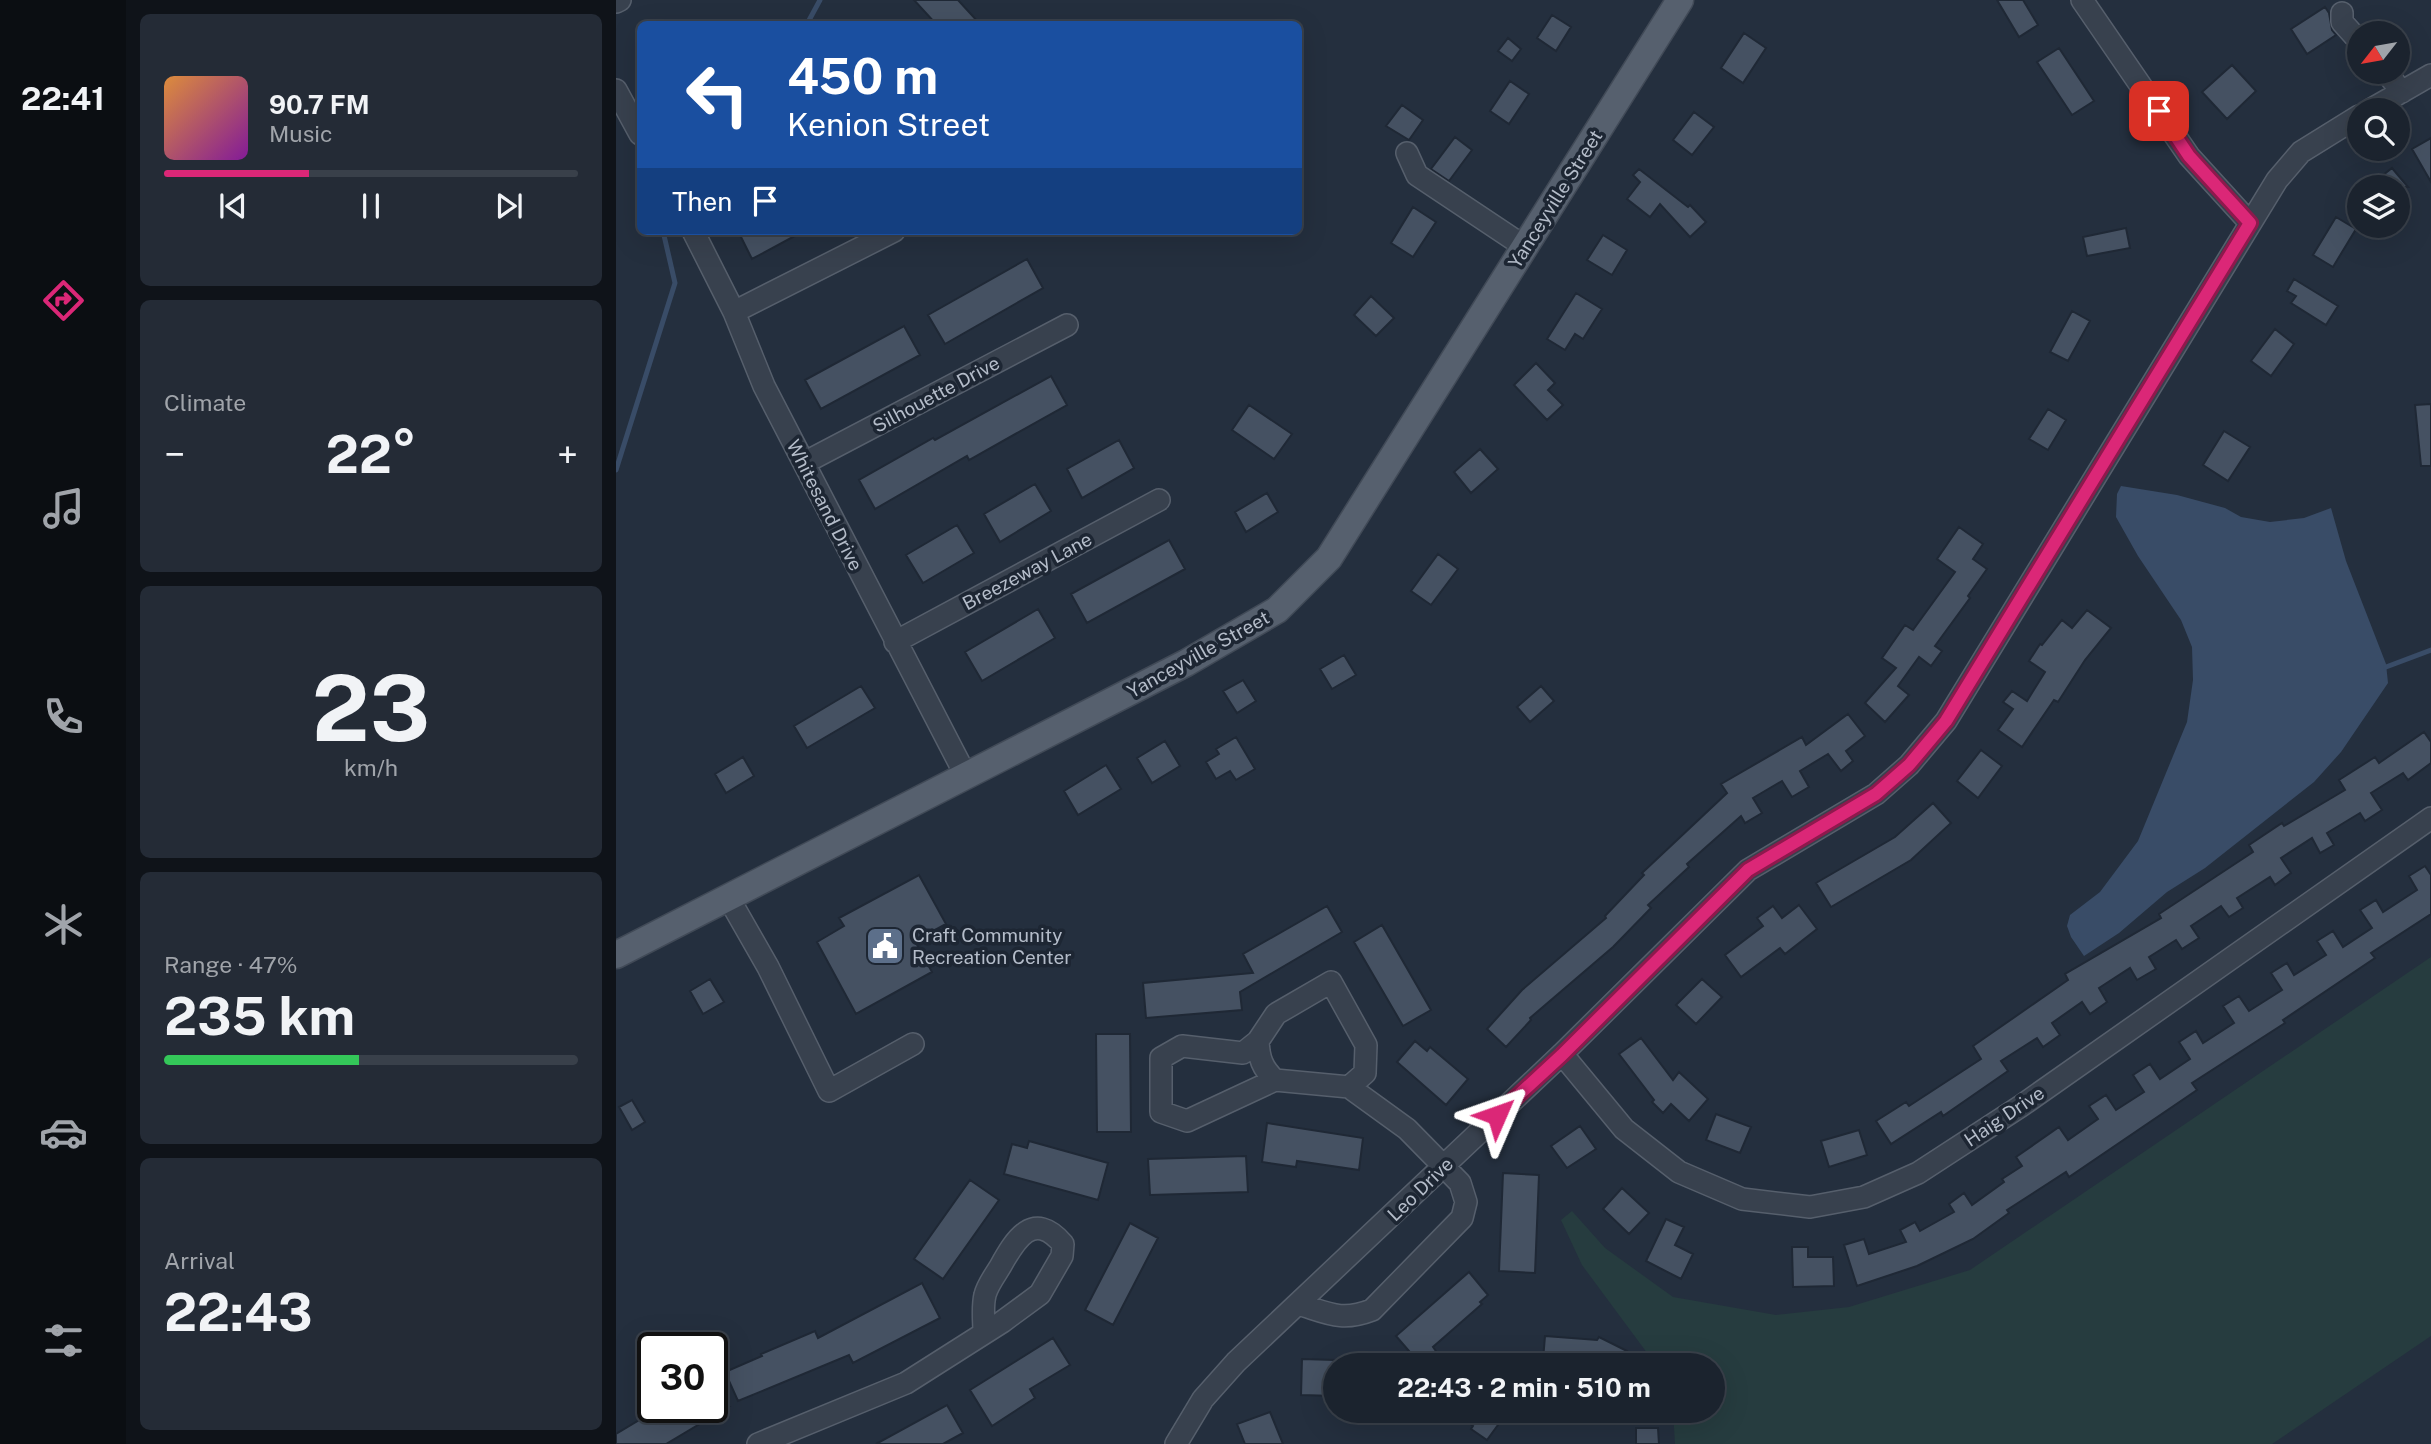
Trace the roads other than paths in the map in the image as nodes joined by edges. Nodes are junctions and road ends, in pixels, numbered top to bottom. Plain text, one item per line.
1 (1680, 0) edge
2 (2081, 0) edge
3 (2342, 13) dead end
4 (2347, 28) edge
5 (2431, 75) edge
6 (2396, 84) edge
7 (616, 90) edge
8 (2402, 92) junction
9 (2391, 98) edge
10 (2347, 123) edge
11 (637, 128) edge
12 (1407, 153) dead end
13 (2250, 223) junction
14 (695, 235) edge
15 (886, 235) edge
16 (1525, 247) junction
17 (734, 312) junction
18 (1067, 325) dead end
19 (804, 463) junction
20 (1159, 500) dead end
21 (895, 642) junction
22 (965, 776) junction
23 (2431, 818) edge
24 (728, 897) junction
25 (616, 954) edge
26 (1258, 1041) junction
27 (913, 1044) dead end
28 (1562, 1055) junction
29 (1275, 1080) junction
30 (1349, 1087) junction
31 (1443, 1166) junction
32 (1298, 1304) junction
33 (984, 1334) junction
34 (803, 1435) edge
35 (758, 1444) edge
36 (1176, 1444) edge

1 - 16 main road, Yanceyville Street
2 - 13 street
3 - 4 street
5 - 8 street
6 - 8 street
7 - 11 street
8 - 9 street
10 - 13 street, Leo Drive
12 - 16 street
13 - 28 street, Leo Drive
14 - 17 street, Whitesand Drive
15 - 17 street
16 - 22 main road, Yanceyville Street
17 - 19 street, Whitesand Drive
18 - 19 street, Silhouette Drive
19 - 21 street, Whitesand Drive
20 - 21 street, Breezeway Lane
21 - 22 street, Whitesand Drive
22 - 24 main road, Yanceyville Street
23 - 28 street, Haig Drive
24 - 25 main road, Yanceyville Street
24 - 27 street
26 - 29 street
26 - 29 street
26 - 30 street
28 - 31 street, Leo Drive
29 - 30 street
30 - 31 street
31 - 32 street, Leo Drive
31 - 32 street
32 - 36 street, Leo Drive
33 - 33 street
33 - 34 street
34 - 35 street

